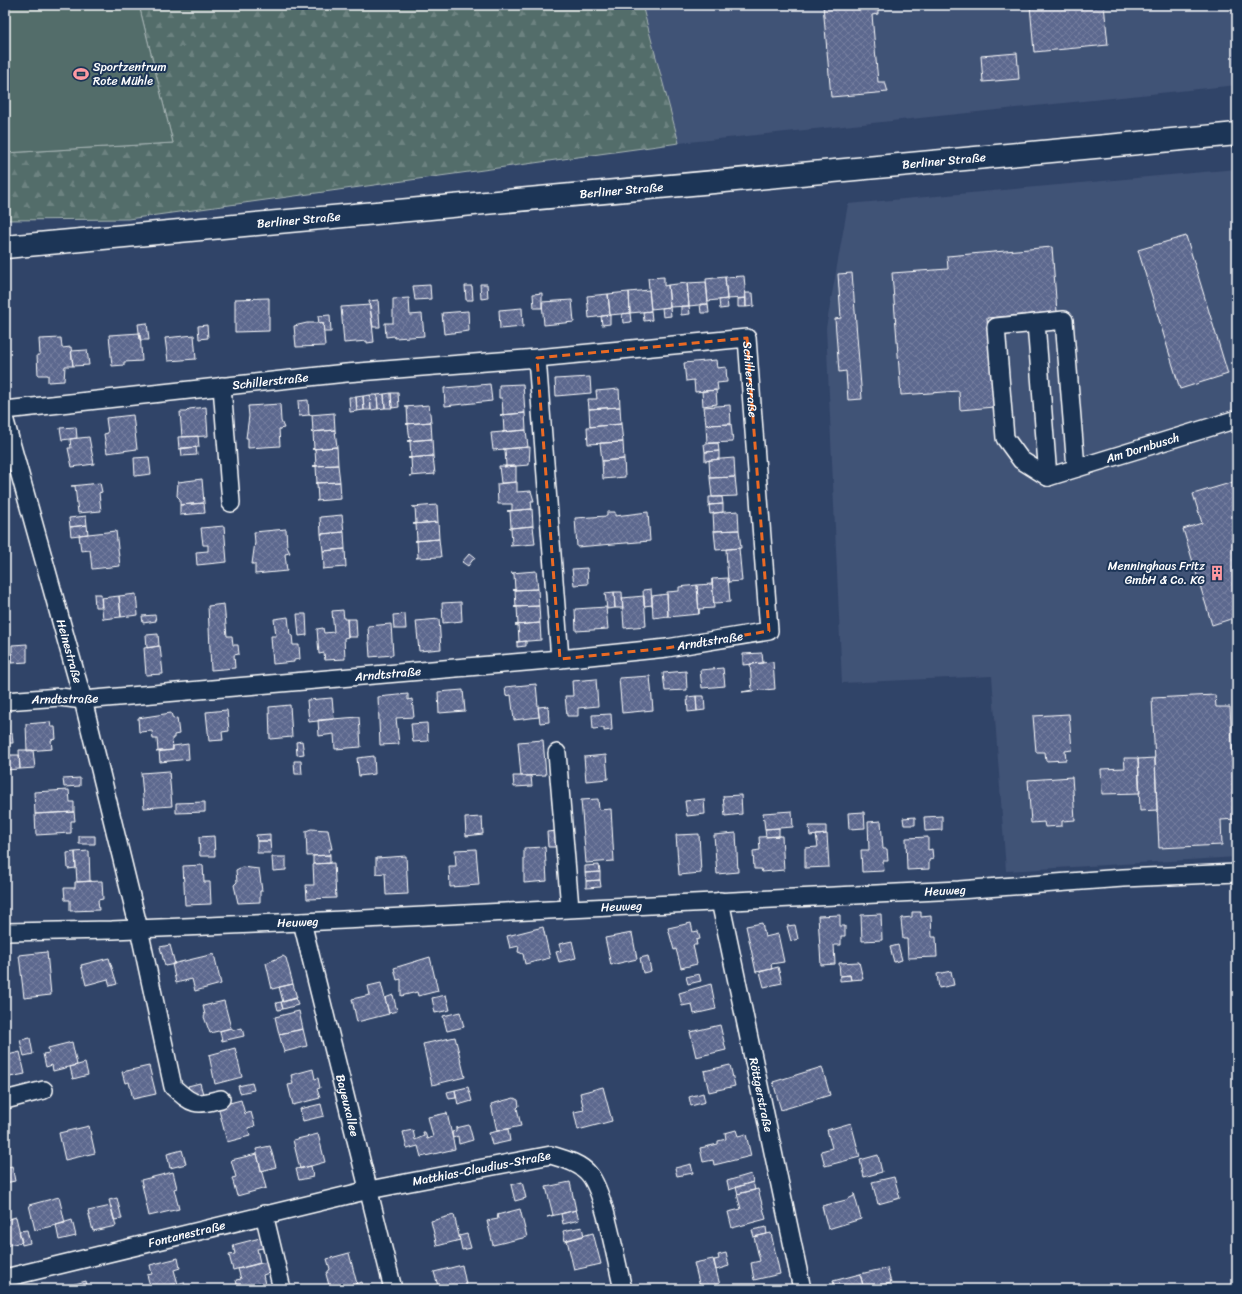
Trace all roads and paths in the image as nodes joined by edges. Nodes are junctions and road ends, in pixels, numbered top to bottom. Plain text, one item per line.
1 (1237, 134) edge
2 (5, 247) edge
3 (1036, 323) junction
4 (537, 358) junction
5 (222, 386) junction
6 (5, 410) edge
7 (1237, 419) edge
8 (5, 421) edge
9 (1076, 468) junction
10 (1048, 477) junction
11 (231, 503) dead end
12 (769, 631) joint
13 (560, 659) junction
14 (83, 700) junction
15 (5, 701) edge
16 (557, 753) dead end
17 (1237, 873) edge
18 (720, 901) junction
19 (570, 908) junction
20 (302, 922) junction
21 (139, 929) junction
22 (5, 932) edge
23 (44, 1090) dead end
24 (220, 1099) dead end
25 (5, 1100) edge
26 (369, 1190) junction
27 (264, 1214) junction
28 (5, 1278) edge
29 (282, 1289) edge
30 (393, 1289) edge
31 (623, 1289) edge
32 (802, 1289) edge

1 - 2 main road, Berliner Straße
3 - 9 street
3 - 10 street
3 - 10 street
4 - 5 street, Schillerstraße
4 - 12 street, Schillerstraße
4 - 13 street
5 - 6 street, Schillerstraße
5 - 11 street
7 - 9 street, Am Dornbusch
8 - 14 street, Heinestraße
9 - 10 street, Am Dornbusch
12 - 13 street, Arndtstraße
13 - 14 street, Arndtstraße
14 - 15 street, Arndtstraße
14 - 21 street, Heinestraße
16 - 19 street
17 - 18 street, Heuweg
18 - 19 street, Heuweg
18 - 32 street, Röttgerstraße
19 - 20 street, Heuweg
20 - 21 street, Heuweg
20 - 26 street, Bayeuxallee
21 - 22 street, Heuweg
21 - 24 street, Heinestraße
23 - 25 street
26 - 27 street, Fontanestraße
26 - 30 street, Bayeuxallee
26 - 31 street, Matthias-Claudius-Straße
27 - 28 street, Fontanestraße
27 - 29 street

